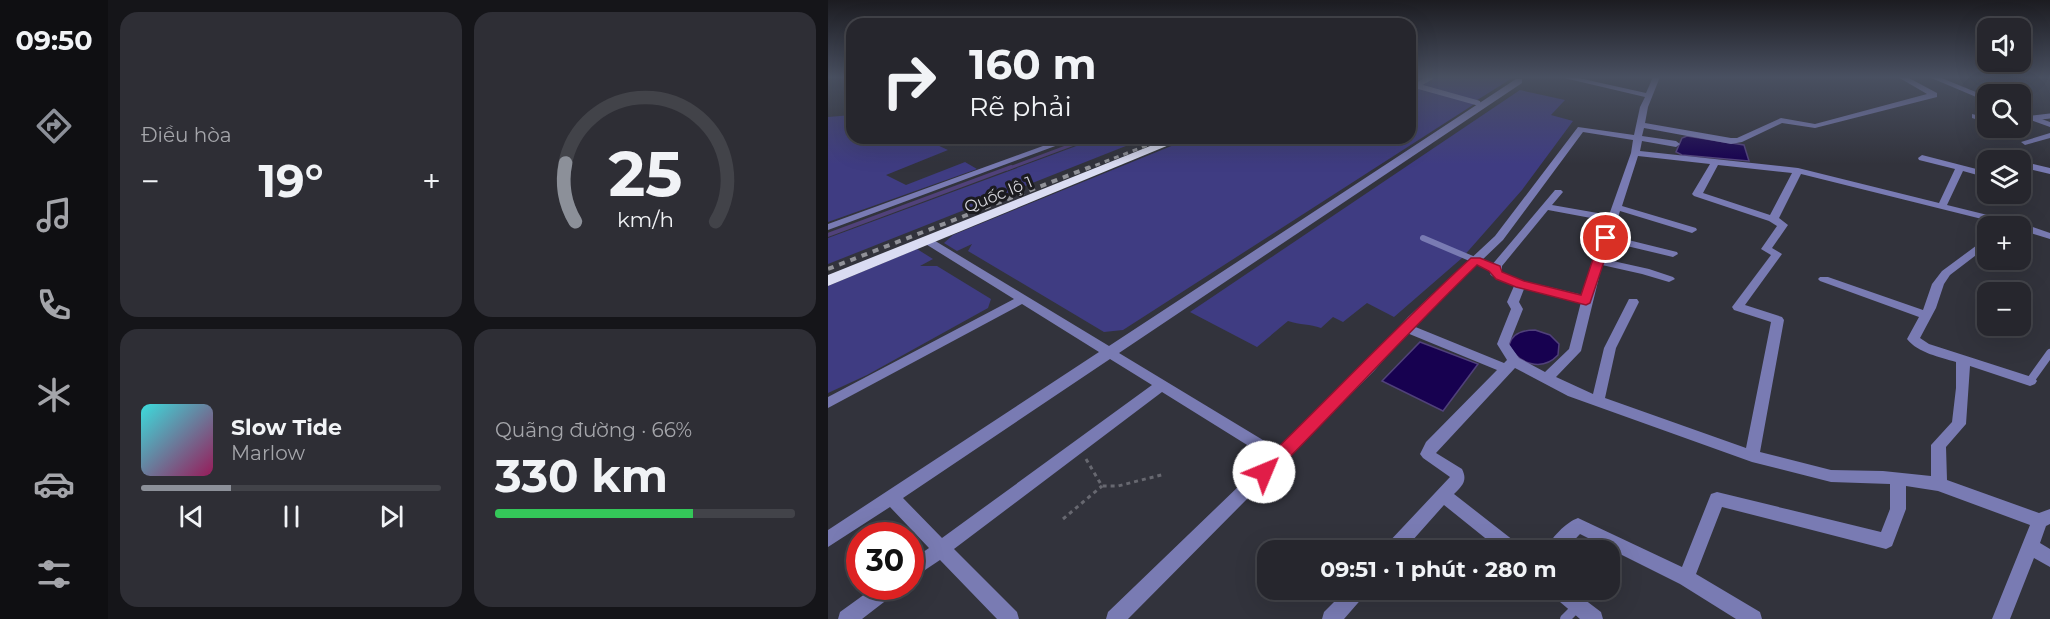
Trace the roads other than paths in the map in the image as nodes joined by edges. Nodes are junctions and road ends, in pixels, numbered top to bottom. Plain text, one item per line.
1 (1481, 106) edge
2 (1645, 106) edge
3 (1897, 106) edge
4 (2050, 116) edge
5 (2033, 118) joint
6 (2050, 125) edge
7 (1639, 132) junction
8 (2050, 135) edge
9 (1678, 139) junction
10 (2025, 142) dead end
11 (1056, 144) edge
12 (1165, 144) edge
13 (1635, 153) junction
14 (1669, 157) junction
15 (1922, 158) dead end
16 (1716, 161) junction
17 (2031, 167) edge
18 (1960, 168) junction
19 (1798, 171) junction
20 (2050, 171) edge
21 (1977, 172) edge
22 (1558, 192) dead end
23 (1942, 206) junction
24 (1547, 207) junction
25 (1616, 207) junction
26 (1978, 216) edge
27 (1612, 219) junction
28 (1773, 219) junction
29 (828, 227) edge
30 (1692, 230) dead end
31 (2031, 231) edge
32 (2050, 236) edge
33 (1424, 238) dead end
34 (1606, 238) junction
35 (928, 241) junction
36 (1977, 249) edge
37 (1673, 254) dead end
38 (1475, 260) junction
39 (1597, 261) junction
40 (1496, 269) junction
41 (1669, 279) dead end
42 (1824, 279) dead end
43 (828, 281) edge
44 (1520, 284) junction
45 (1023, 299) junction
46 (1586, 300) junction
47 (1633, 302) dead end
48 (1926, 315) junction
49 (1406, 327) junction
50 (1108, 352) junction
51 (2050, 352) edge
52 (1963, 360) junction
53 (1510, 365) junction
54 (1547, 378) junction
55 (2030, 381) joint
56 (1162, 385) junction
57 (1598, 400) junction
58 (828, 403) edge
59 (1752, 456) junction
60 (1279, 458) junction
61 (1898, 478) junction
62 (1939, 484) junction
63 (1445, 496) junction
64 (891, 497) junction
65 (2045, 519) edge
66 (828, 539) edge
67 (1403, 540) edge
68 (1500, 540) edge
69 (1564, 540) edge
70 (1609, 540) edge
71 (1620, 546) edge
72 (2030, 546) junction
73 (942, 549) junction
74 (2050, 559) edge
75 (924, 562) edge
76 (1686, 578) junction
77 (872, 600) edge
78 (1349, 600) edge
79 (1571, 600) edge
80 (1578, 606) junction
81 (847, 619) edge
82 (1010, 619) edge
83 (1115, 619) edge
84 (1331, 619) edge
85 (1565, 619) edge
86 (1594, 619) edge
87 (1753, 619) edge
88 (2001, 619) edge

1 - 50 street
2 - 7 street
3 - 9 street
4 - 5 lane
5 - 6 street
7 - 9 street
7 - 13 street
7 - 38 street
8 - 10 street
9 - 14 street
11 - 29 street
12 - 35 highway, Quốc lộ 1
13 - 14 street
13 - 25 street
14 - 16 street
15 - 18 street
16 - 19 street
16 - 28 street
17 - 20 street
18 - 21 street
18 - 23 street
19 - 23 street
19 - 28 street
22 - 24 street
23 - 26 street
24 - 27 street
24 - 40 street
25 - 27 street
25 - 30 street
27 - 34 street
28 - 59 street
31 - 32 street
33 - 38 lane
34 - 37 street
34 - 39 street
35 - 43 highway, Quốc lộ 1
35 - 45 street
36 - 48 street
38 - 40 lane
38 - 49 street
39 - 41 street
39 - 46 street
40 - 44 street
42 - 48 street
44 - 46 street
44 - 53 street
45 - 50 street
45 - 58 street
46 - 54 street
47 - 57 street
48 - 52 street
49 - 53 street
49 - 60 street
50 - 56 street
50 - 64 street
51 - 55 lane
52 - 55 street
52 - 62 street
53 - 54 street
53 - 63 street
54 - 57 street
56 - 60 street
56 - 73 street
57 - 59 street
59 - 61 street
60 - 83 street
61 - 62 street
61 - 76 street
62 - 65 street
63 - 67 street
63 - 68 street
64 - 66 street
64 - 73 street
65 - 72 street
69 - 70 street
71 - 76 street
72 - 74 street
72 - 88 street
73 - 75 street
73 - 82 street
76 - 87 street
77 - 81 street
78 - 84 street
79 - 80 street
80 - 85 lane
80 - 86 street

